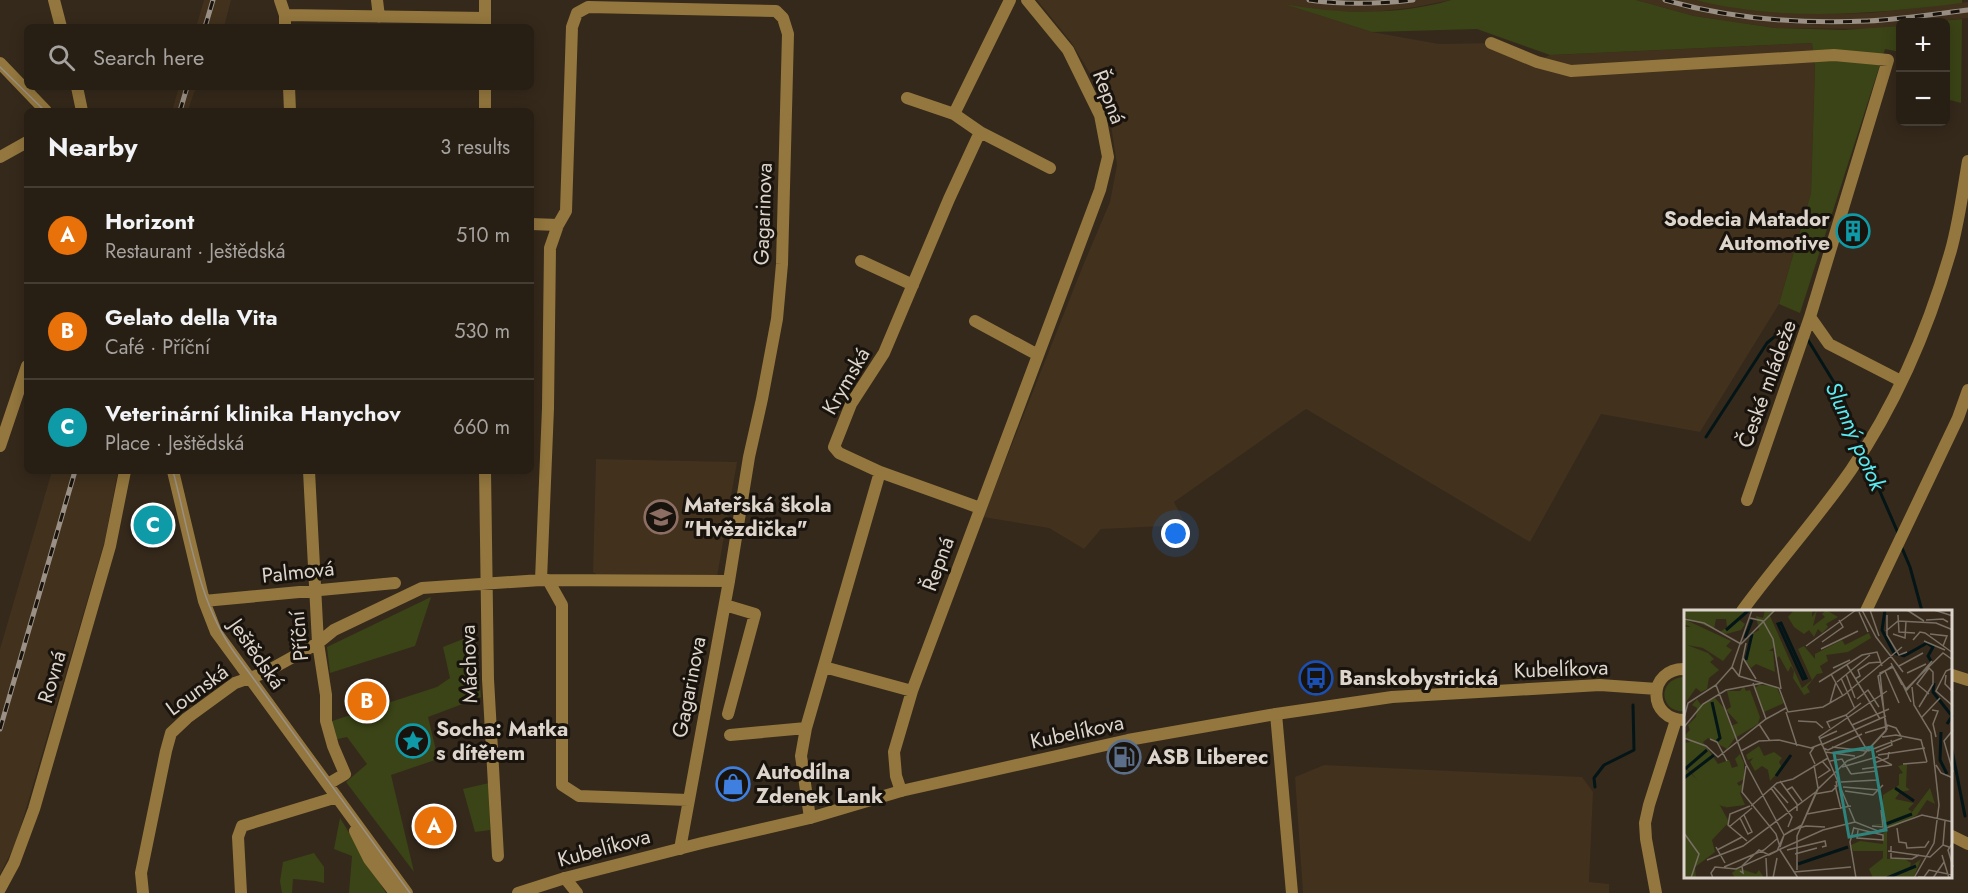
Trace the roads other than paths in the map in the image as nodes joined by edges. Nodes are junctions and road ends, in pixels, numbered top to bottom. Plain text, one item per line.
1 (54, 0) edge
2 (280, 0) edge
3 (377, 0) edge
4 (485, 0) edge
5 (1010, 0) edge
6 (1027, 0) edge
7 (612, 4) edge
8 (380, 17) junction
9 (285, 21) edge
10 (485, 22) edge
11 (60, 24) edge
12 (1491, 43) dead end
13 (0, 63) edge
14 (24, 88) edge
15 (26, 90) edge
16 (78, 90) edge
17 (289, 90) edge
18 (485, 90) edge
19 (907, 98) dead end
20 (43, 108) edge
21 (81, 108) edge
22 (290, 108) edge
23 (485, 108) edge
24 (954, 114) junction
25 (980, 132) junction
26 (24, 144) edge
27 (0, 157) edge
28 (1968, 161) edge
29 (1050, 168) dead end
30 (534, 225) edge
31 (558, 225) junction
32 (861, 261) dead end
33 (913, 285) junction
34 (1810, 317) junction
35 (975, 321) dead end
36 (1038, 355) junction
37 (24, 375) edge
38 (1901, 381) junction
39 (1968, 390) edge
40 (1963, 420) edge
41 (0, 446) edge
42 (880, 472) junction
43 (124, 474) edge
44 (174, 474) edge
45 (309, 474) edge
46 (484, 474) edge
47 (1747, 500) dead end
48 (980, 508) junction
49 (545, 580) junction
50 (729, 581) junction
51 (395, 583) dead end
52 (485, 583) junction
53 (315, 590) junction
54 (204, 601) junction
55 (725, 605) junction
56 (1743, 610) edge
57 (1867, 610) edge
58 (318, 643) junction
59 (824, 667) junction
60 (1684, 669) edge
61 (1953, 675) edge
62 (249, 679) junction
63 (1968, 680) edge
64 (1657, 689) junction
65 (912, 691) junction
66 (728, 714) dead end
67 (1276, 714) junction
68 (1681, 720) edge
69 (806, 728) junction
70 (730, 735) dead end
71 (328, 784) junction
72 (901, 790) junction
73 (688, 800) junction
74 (340, 801) junction
75 (810, 818) junction
76 (1953, 836) edge
77 (1968, 844) edge
78 (680, 849) junction
79 (498, 856) dead end
80 (565, 878) junction
81 (0, 889) edge
82 (143, 893) edge
83 (241, 893) edge
84 (395, 893) edge
85 (407, 893) edge
86 (518, 893) edge
87 (577, 893) edge
88 (1292, 893) edge
89 (1656, 893) edge

1 - 11 street
2 - 9 street
3 - 8 street
4 - 10 street
5 - 24 street
6 - 36 street, Řepná
7 - 31 street, Gagarinova
7 - 50 street, Gagarinova
8 - 9 street
8 - 10 street
12 - 34 street
13 - 14 street
15 - 20 street
16 - 21 street
17 - 22 street
18 - 23 street
19 - 24 street
24 - 25 street
25 - 29 street
25 - 33 street, Krymská
26 - 27 street
28 - 38 street
30 - 31 street
31 - 49 street, Gagarinova
32 - 33 street
33 - 42 street, Krymská
34 - 38 street, České mládeže
34 - 47 street, České mládeže
35 - 36 street
36 - 48 street, Řepná
37 - 41 street
38 - 56 street
39 - 40 street
40 - 57 street
42 - 48 street, Krymská
42 - 59 street
43 - 81 street, Rovná
44 - 54 street, Ještědská
45 - 53 street, Příční
46 - 52 street, Máchova
48 - 65 street, Řepná
49 - 50 street
49 - 52 street
49 - 73 street
50 - 55 street, Gagarinova
51 - 53 street, Palmová
52 - 58 street, Lounská
52 - 79 street, Máchova
53 - 54 street, Palmová
53 - 58 street, Příční
54 - 62 street, Ještědská
55 - 66 street
55 - 73 street, Gagarinova
58 - 62 street, Lounská
58 - 71 street, Příční
59 - 65 street
59 - 69 street
60 - 64 street
61 - 63 street
62 - 71 street, Ještědská
62 - 82 street, Lounská
64 - 67 street, Kubelíkova
64 - 68 street
65 - 72 street, Řepná
67 - 72 street, Kubelíkova
67 - 88 street
68 - 89 street
69 - 70 street
69 - 75 street
71 - 74 street, Ještědská
72 - 75 street, Kubelíkova
73 - 78 street, Gagarinova
74 - 83 street
74 - 84 street, Ještědská
74 - 85 street, Ještědská
75 - 78 street, Kubelíkova
76 - 77 street
78 - 80 street, Kubelíkova
80 - 86 street, Kubelíkova
80 - 87 street

